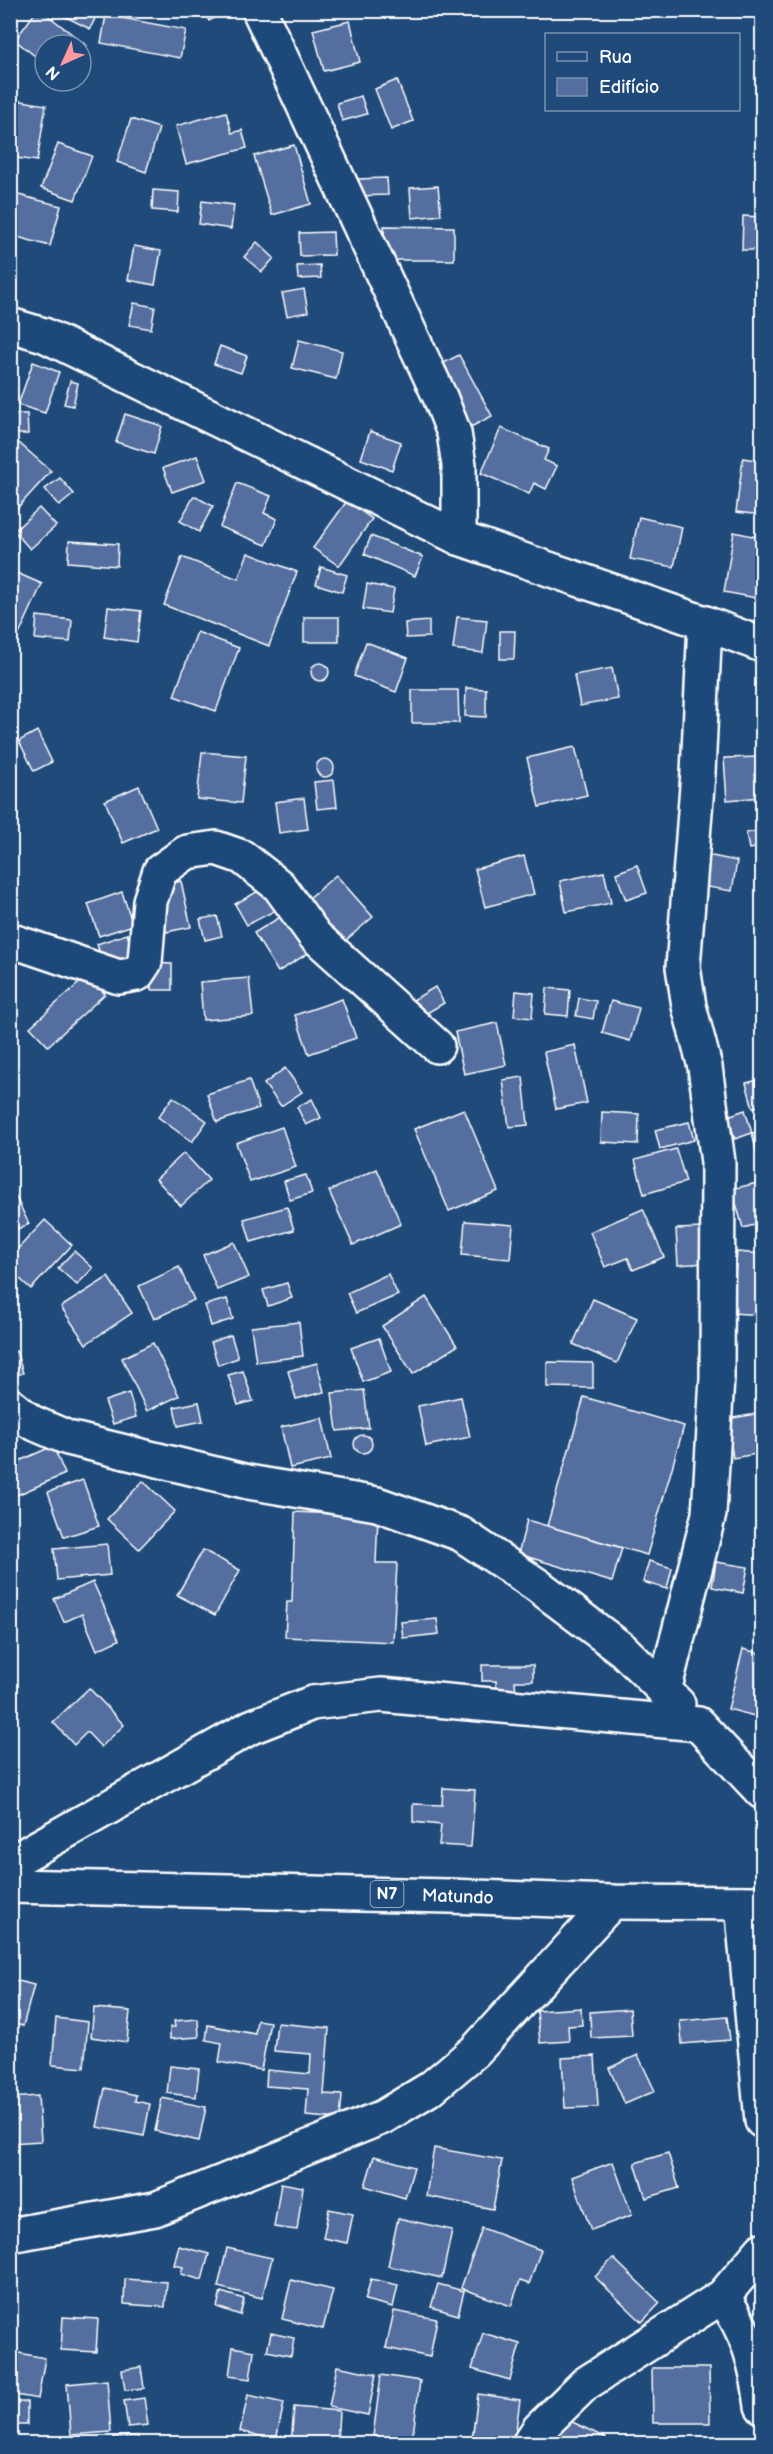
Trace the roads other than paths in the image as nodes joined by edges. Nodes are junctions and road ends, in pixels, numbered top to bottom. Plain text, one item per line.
1 (259, 10) edge
2 (10, 325) edge
3 (459, 538) junction
4 (705, 623) junction
5 (762, 645) edge
6 (10, 940) edge
7 (437, 1046) dead end
8 (10, 1405) edge
9 (664, 1691) junction
10 (698, 1724) junction
11 (762, 1792) edge
12 (10, 1863) edge
13 (10, 1886) edge
14 (612, 1902) junction
15 (752, 1903) edge
16 (762, 2121) edge
17 (10, 2235) edge
18 (762, 2250) edge
19 (723, 2296) junction
20 (762, 2406) edge
21 (528, 2444) edge

1 - 3 street
2 - 3 street
3 - 4 street
4 - 5 street
4 - 9 street
6 - 7 street
8 - 9 street
9 - 10 street
10 - 11 street
10 - 12 street
13 - 14 street, Matundo / N7
14 - 15 street, Matundo / N7
14 - 17 street
15 - 16 street
18 - 19 street
19 - 20 street
19 - 21 street

